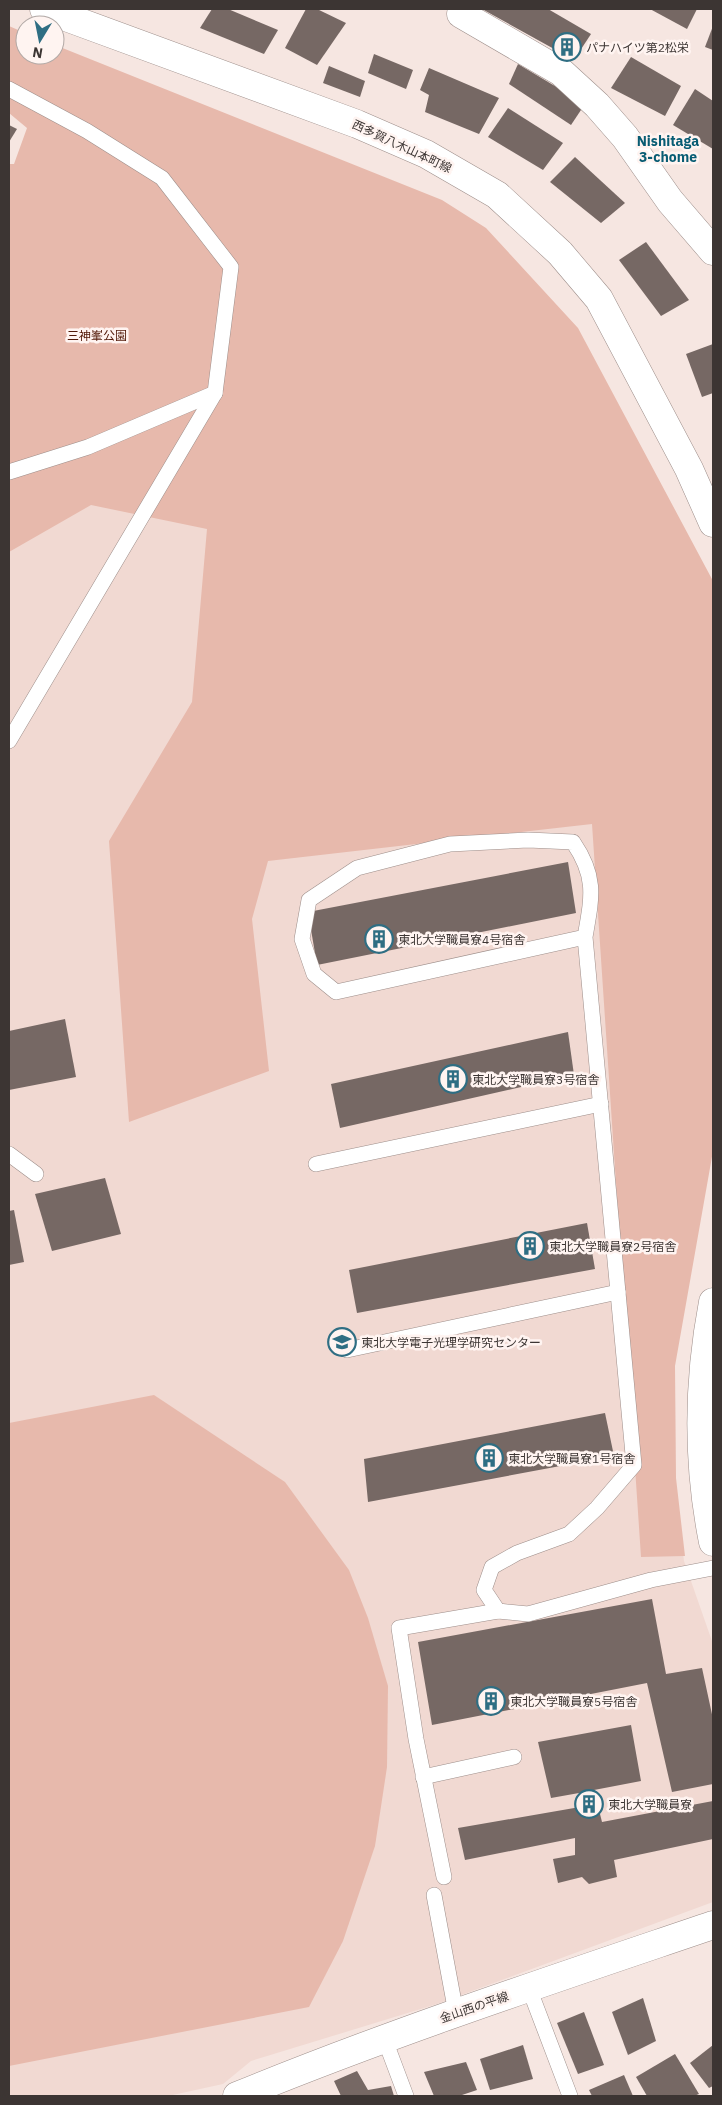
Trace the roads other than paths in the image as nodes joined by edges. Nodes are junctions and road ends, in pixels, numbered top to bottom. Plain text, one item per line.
1 (44, 9) edge
2 (462, 9) edge
3 (9, 89) edge
4 (713, 251) edge
5 (215, 393) junction
6 (9, 472) edge
7 (713, 523) edge
8 (9, 741) edge
9 (585, 937) junction
10 (600, 1104) junction
11 (9, 1154) edge
12 (316, 1164) dead end
13 (36, 1174) dead end
14 (618, 1292) junction
15 (713, 1302) edge
16 (347, 1350) dead end
17 (713, 1542) edge
18 (713, 1568) edge
19 (498, 1611) junction
20 (514, 1757) dead end
21 (423, 1777) junction
22 (444, 1877) dead end
23 (434, 1895) dead end
24 (713, 1925) edge
25 (528, 1988) junction
26 (456, 2013) junction
27 (384, 2040) junction
28 (288, 2086) edge
29 (237, 2096) edge
30 (406, 2096) edge
31 (570, 2096) edge

1 - 7 street, 西多賀八木山本町線
2 - 4 street
3 - 5 lane
5 - 6 lane
5 - 8 lane
9 - 9 lane
9 - 10 lane
10 - 12 lane
10 - 14 lane
11 - 13 lane
14 - 16 lane
14 - 19 lane
15 - 17 street
18 - 19 lane
19 - 21 lane
20 - 21 lane
21 - 22 lane
23 - 26 lane
24 - 25 street, 金山西の平線
25 - 26 street, 金山西の平線
25 - 31 lane
26 - 27 street, 金山西の平線
27 - 28 street, 金山西の平線
27 - 30 lane
28 - 29 street, 金山西の平線

